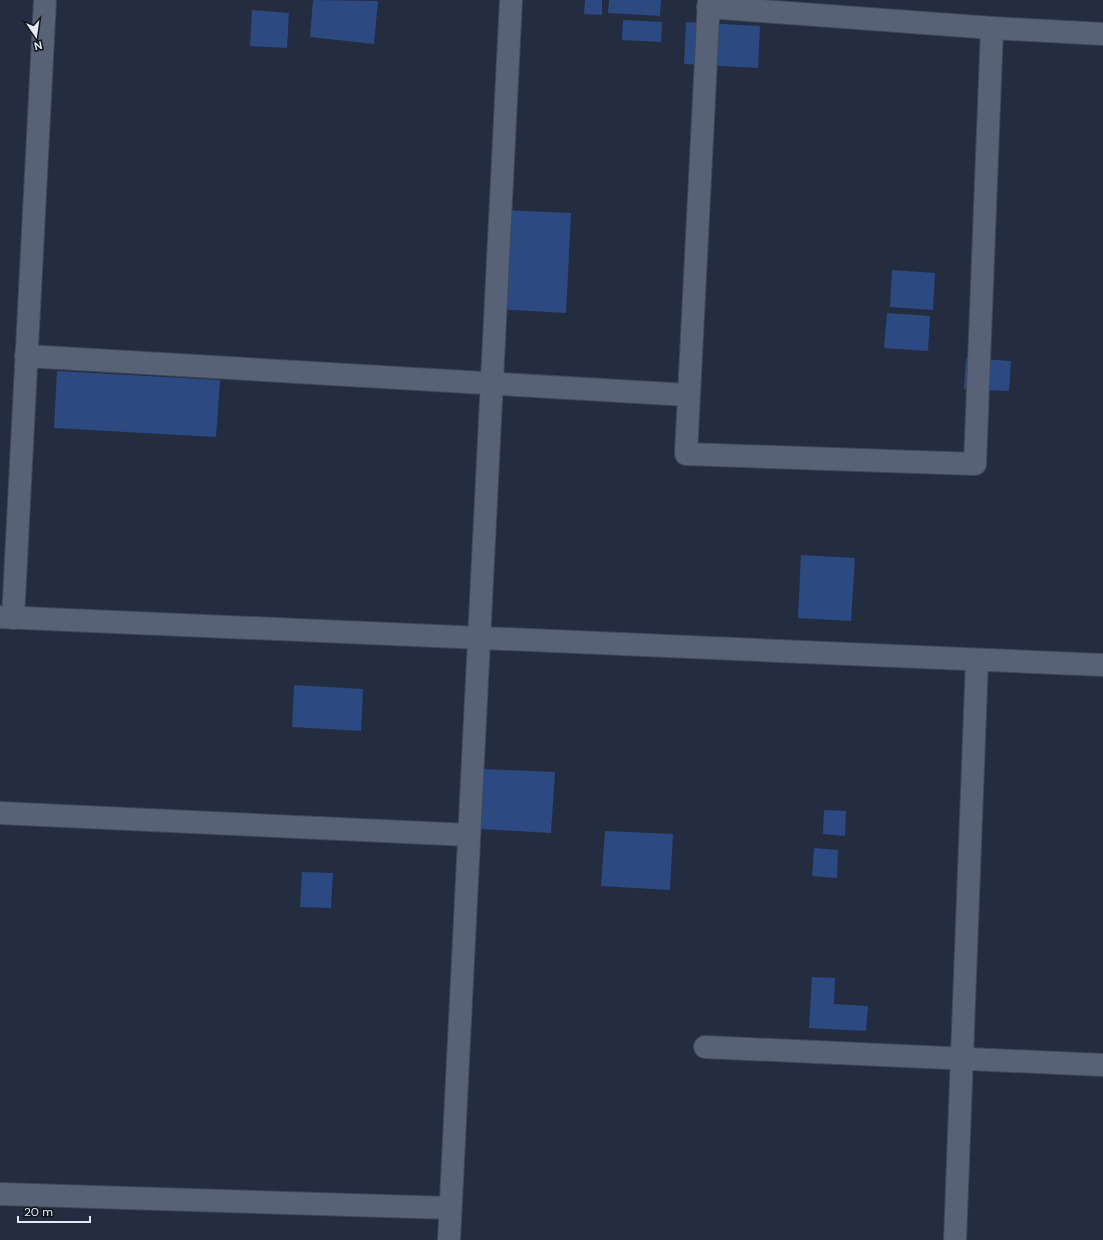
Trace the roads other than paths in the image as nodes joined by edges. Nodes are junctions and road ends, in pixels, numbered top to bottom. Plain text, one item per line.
1 (45, 0) edge
2 (512, 0) edge
3 (708, 3) edge
4 (992, 28) junction
5 (1103, 34) edge
6 (26, 356) junction
7 (492, 383) junction
8 (688, 395) junction
9 (6, 617) edge
10 (479, 638) junction
11 (977, 660) junction
12 (1103, 665) edge
13 (0, 813) edge
14 (469, 835) junction
15 (705, 1047) dead end
16 (962, 1059) junction
17 (1103, 1065) edge
18 (0, 1194) edge
19 (450, 1208) junction
20 (449, 1240) edge
21 (955, 1240) edge

1 - 6 street
2 - 7 street
3 - 4 street
3 - 8 street
4 - 5 street
4 - 8 street
6 - 7 street
6 - 9 street
7 - 8 street
7 - 10 street
9 - 10 street
10 - 11 street
10 - 14 street
11 - 12 street
11 - 16 street
13 - 14 street
14 - 19 street
15 - 16 street
16 - 17 street
16 - 21 street
18 - 19 street
19 - 20 street

